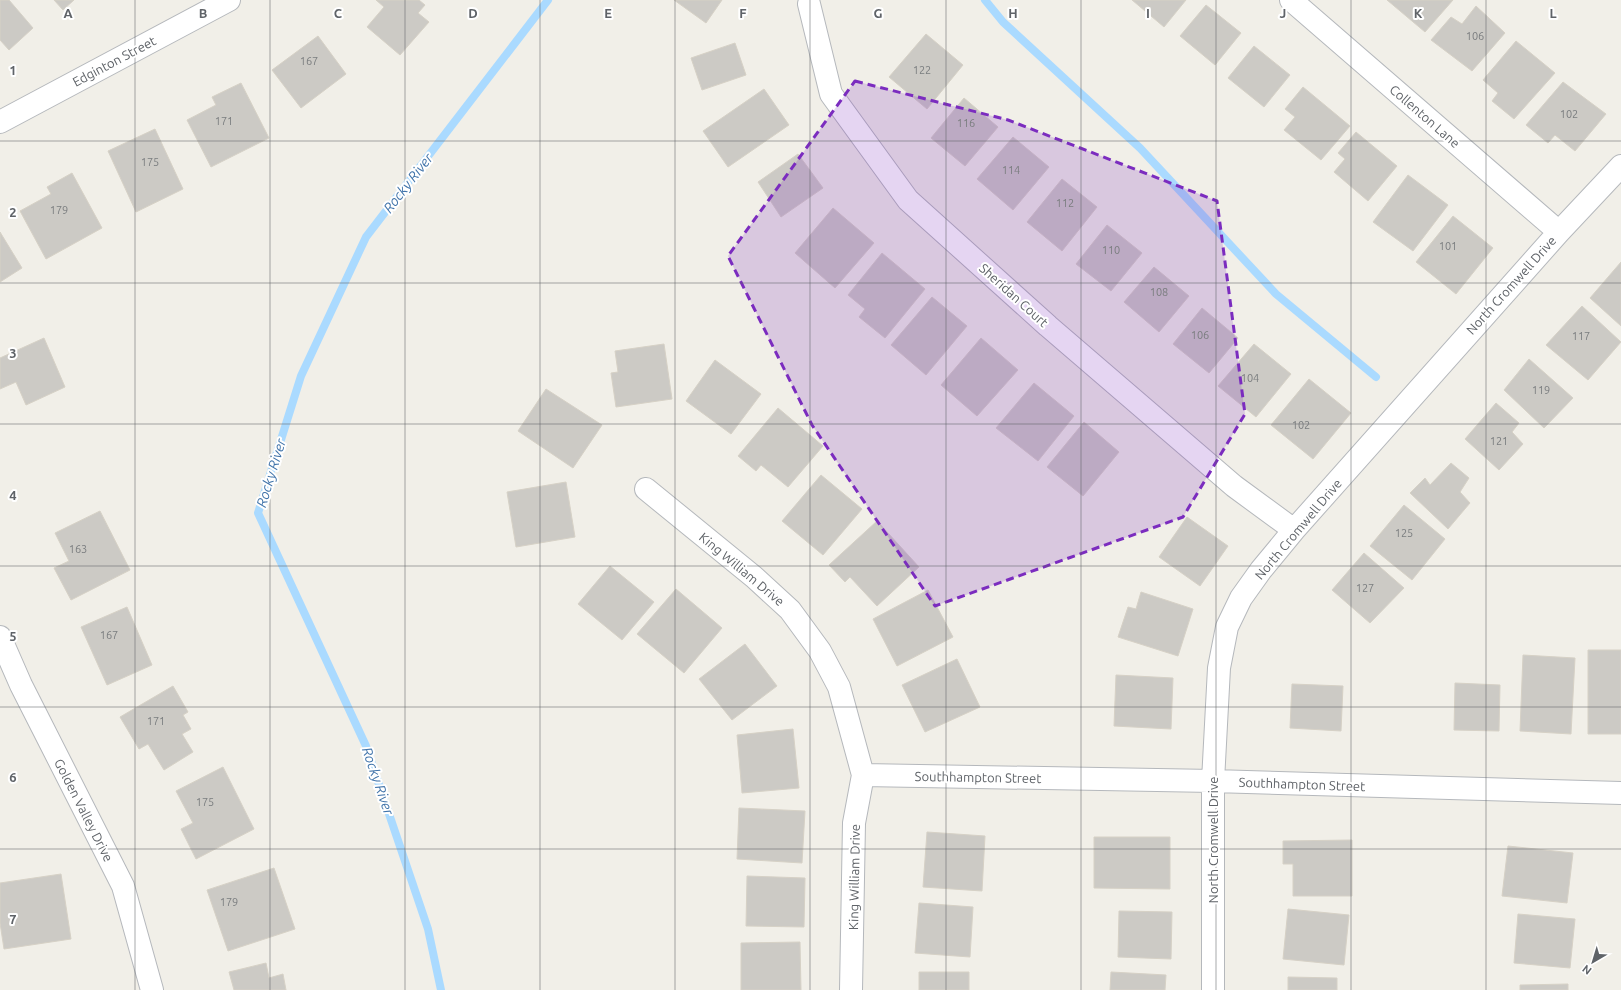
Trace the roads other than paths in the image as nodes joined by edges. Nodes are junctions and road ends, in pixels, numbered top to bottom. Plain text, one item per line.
1 (229, 0) edge
2 (1291, 0) edge
3 (809, 4) dead end
4 (0, 122) edge
5 (1621, 166) edge
6 (1559, 232) junction
7 (646, 489) dead end
8 (1294, 530) junction
9 (0, 637) edge
10 (862, 775) junction
11 (1213, 781) junction
12 (1621, 793) edge
13 (146, 989) edge
14 (852, 990) edge
15 (1212, 990) edge

1 - 4 street, Edginton Street
2 - 6 street, Collenton Lane
3 - 8 street, Sheridan Court
5 - 6 street, North Cromwell Drive
6 - 8 street, North Cromwell Drive
7 - 10 street, King William Drive
8 - 11 street, North Cromwell Drive
9 - 13 street, Golden Valley Drive
10 - 11 street, Southhampton Street
10 - 14 street, King William Drive
11 - 12 street, Southhampton Street
11 - 15 street, North Cromwell Drive

